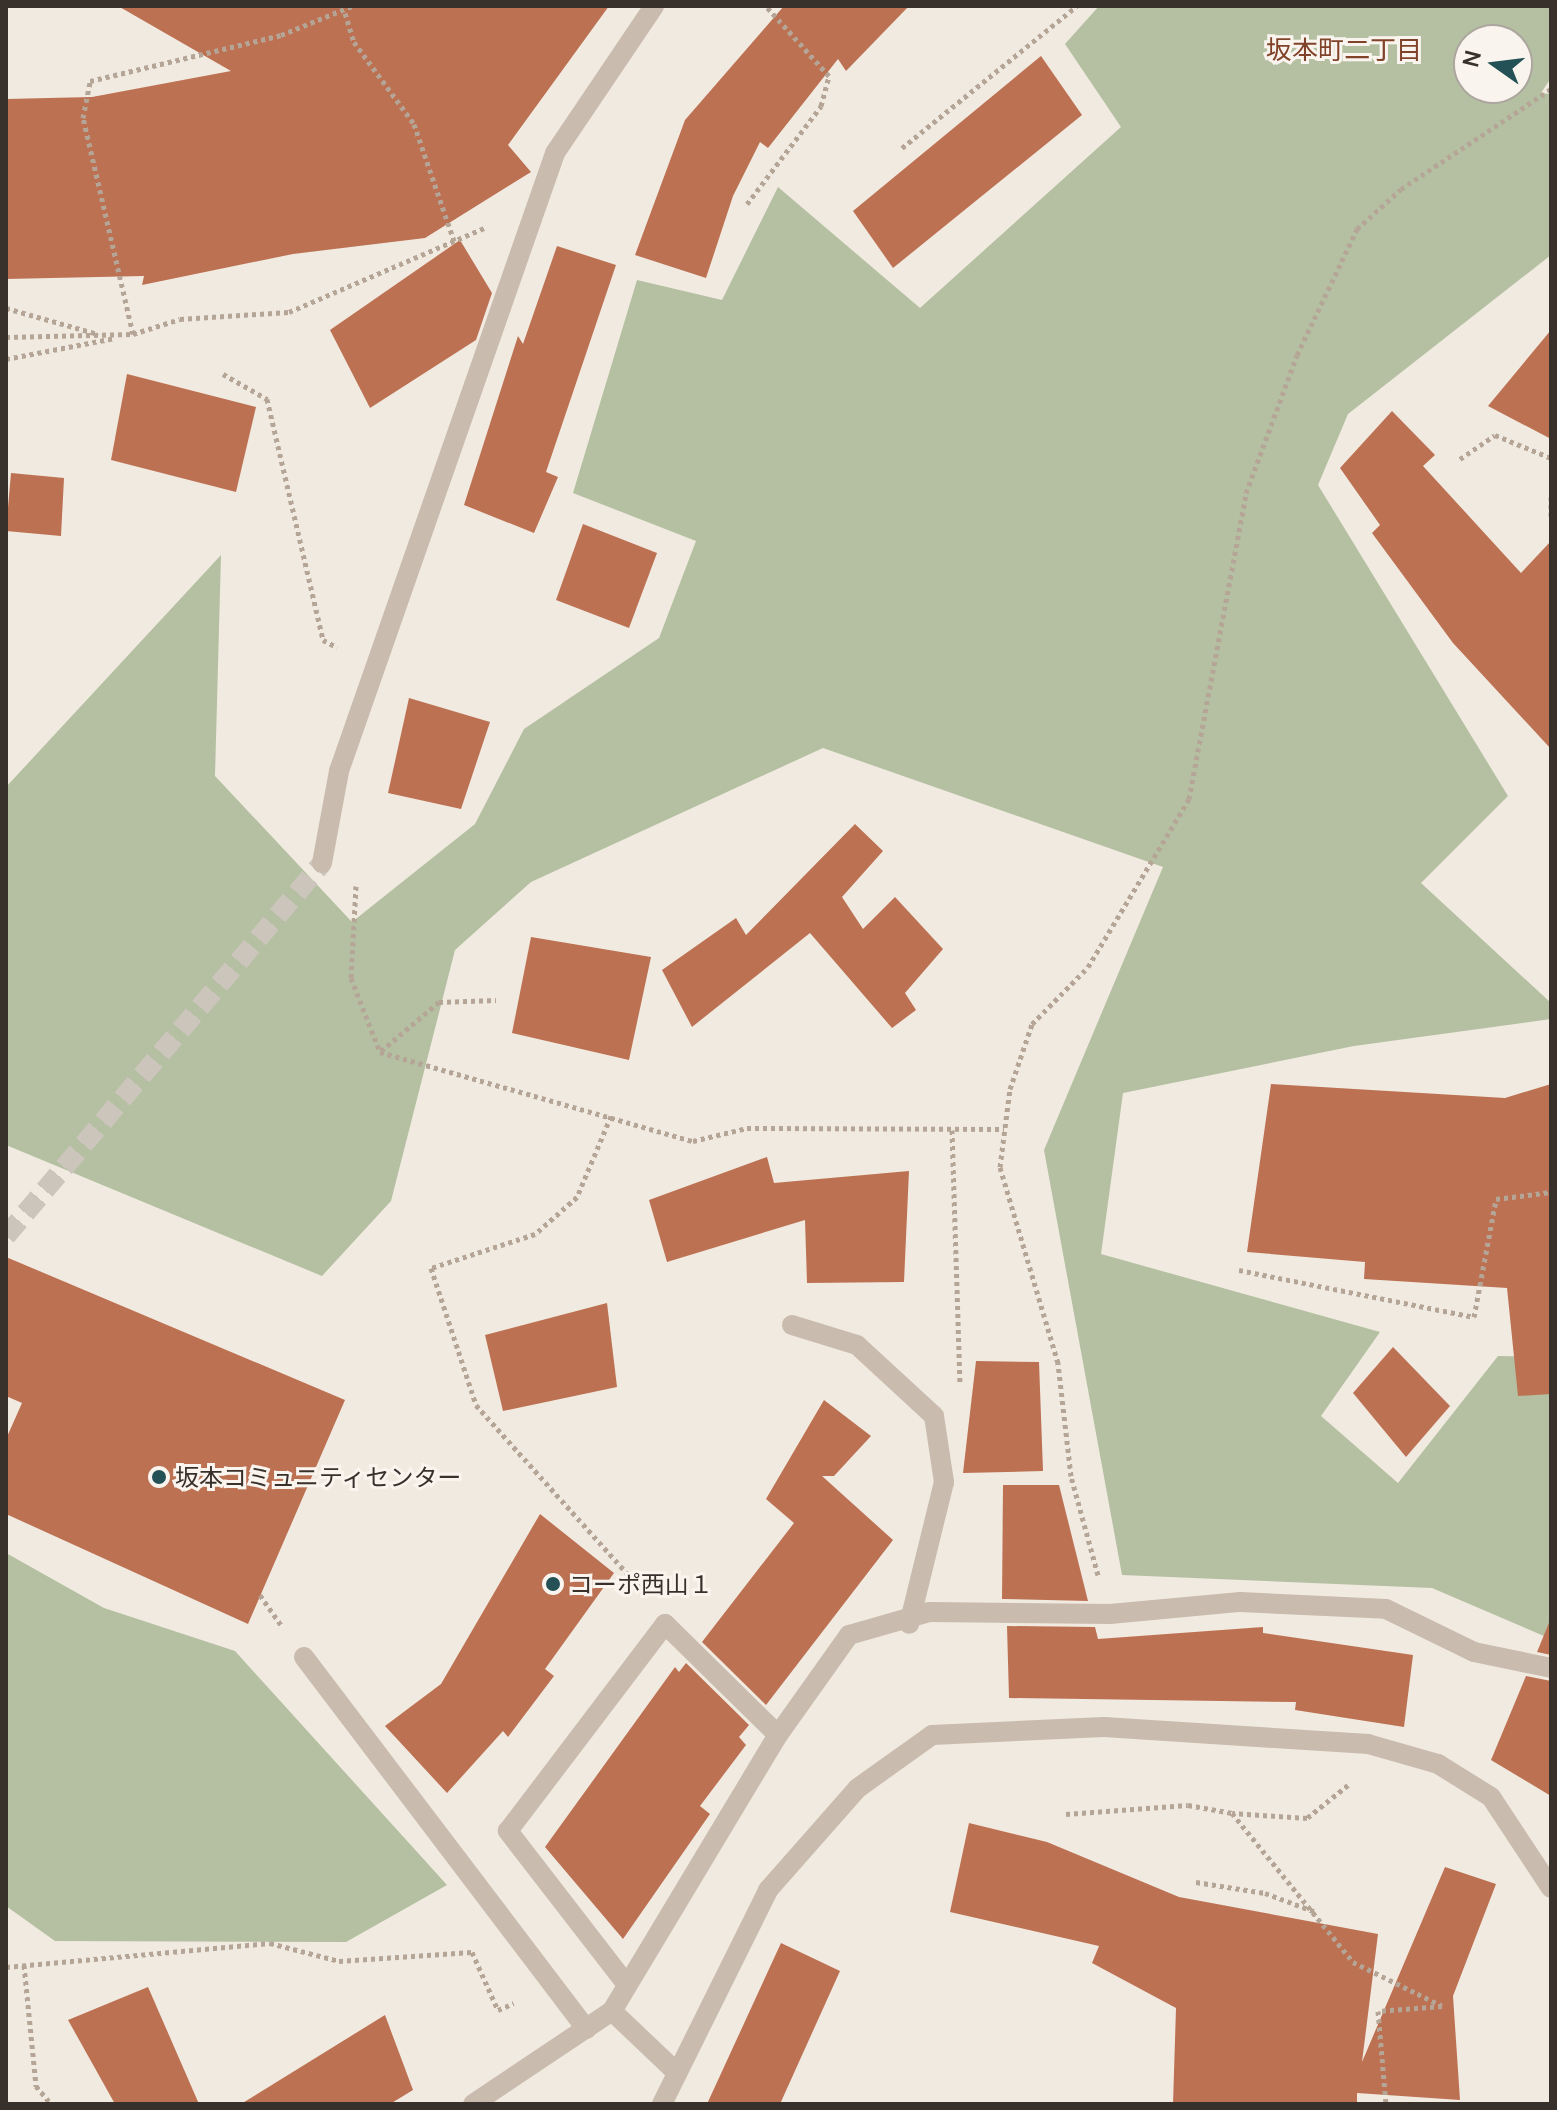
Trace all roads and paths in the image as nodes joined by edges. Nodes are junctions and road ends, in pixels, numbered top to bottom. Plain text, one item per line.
1 (352, 6) edge
2 (654, 6) edge
3 (766, 6) edge
4 (1077, 6) edge
5 (345, 13) junction
6 (1551, 89) edge
7 (902, 148) dead end
8 (747, 204) dead end
9 (470, 235) dead end
10 (454, 241) junction
11 (6, 308) edge
12 (133, 334) junction
13 (103, 335) junction
14 (6, 337) edge
15 (6, 359) edge
16 (223, 374) dead end
17 (1551, 458) edge
18 (1460, 459) dead end
19 (1551, 497) edge
20 (1551, 516) edge
21 (376, 669) junction
22 (322, 863) tunnel mouth
23 (356, 876) dead end
24 (496, 1000) dead end
25 (380, 1052) junction
26 (611, 1116) junction
27 (1004, 1129) junction
28 (952, 1130) junction
29 (1551, 1192) edge
30 (1239, 1270) dead end
31 (792, 1325) dead end
32 (960, 1398) dead end
33 (1110, 1614) junction
34 (665, 1624) junction
35 (909, 1624) junction
36 (304, 1657) dead end
37 (1551, 1668) edge
38 (778, 1735) junction
39 (1368, 1744) junction
40 (1232, 1813) junction
41 (1066, 1814) dead end
42 (1196, 1882) dead end
43 (1551, 1888) edge
44 (1317, 1913) junction
45 (24, 1965) junction
46 (6, 1967) edge
47 (553, 1983) junction
48 (627, 1985) junction
49 (612, 2011) junction
50 (586, 2029) junction
51 (677, 2073) junction
52 (51, 2104) edge
53 (473, 2104) edge
54 (662, 2104) edge
55 (1386, 2104) edge

1 - 5 path
2 - 21 street
3 - 8 path
4 - 7 path
5 - 10 path
5 - 12 path
6 - 27 path
9 - 10 path
10 - 12 path
11 - 13 path
12 - 13 path
12 - 15 path
13 - 14 path
16 - 21 path
17 - 18 path
19 - 20 path
21 - 22 street
23 - 25 path
24 - 25 path
25 - 26 path
26 - 28 path
26 - 34 path
27 - 28 path
27 - 33 path
28 - 32 path
29 - 30 path
31 - 35 street
33 - 35 street
33 - 37 street
34 - 38 street
34 - 48 street
35 - 38 street
36 - 47 street
38 - 48 street
39 - 40 path
39 - 43 street
39 - 51 street
40 - 41 path
40 - 44 path
42 - 44 path
44 - 55 path
45 - 46 path
45 - 47 path
45 - 52 path
47 - 50 street
48 - 49 street
49 - 50 street
49 - 51 street
50 - 53 street
51 - 54 street

